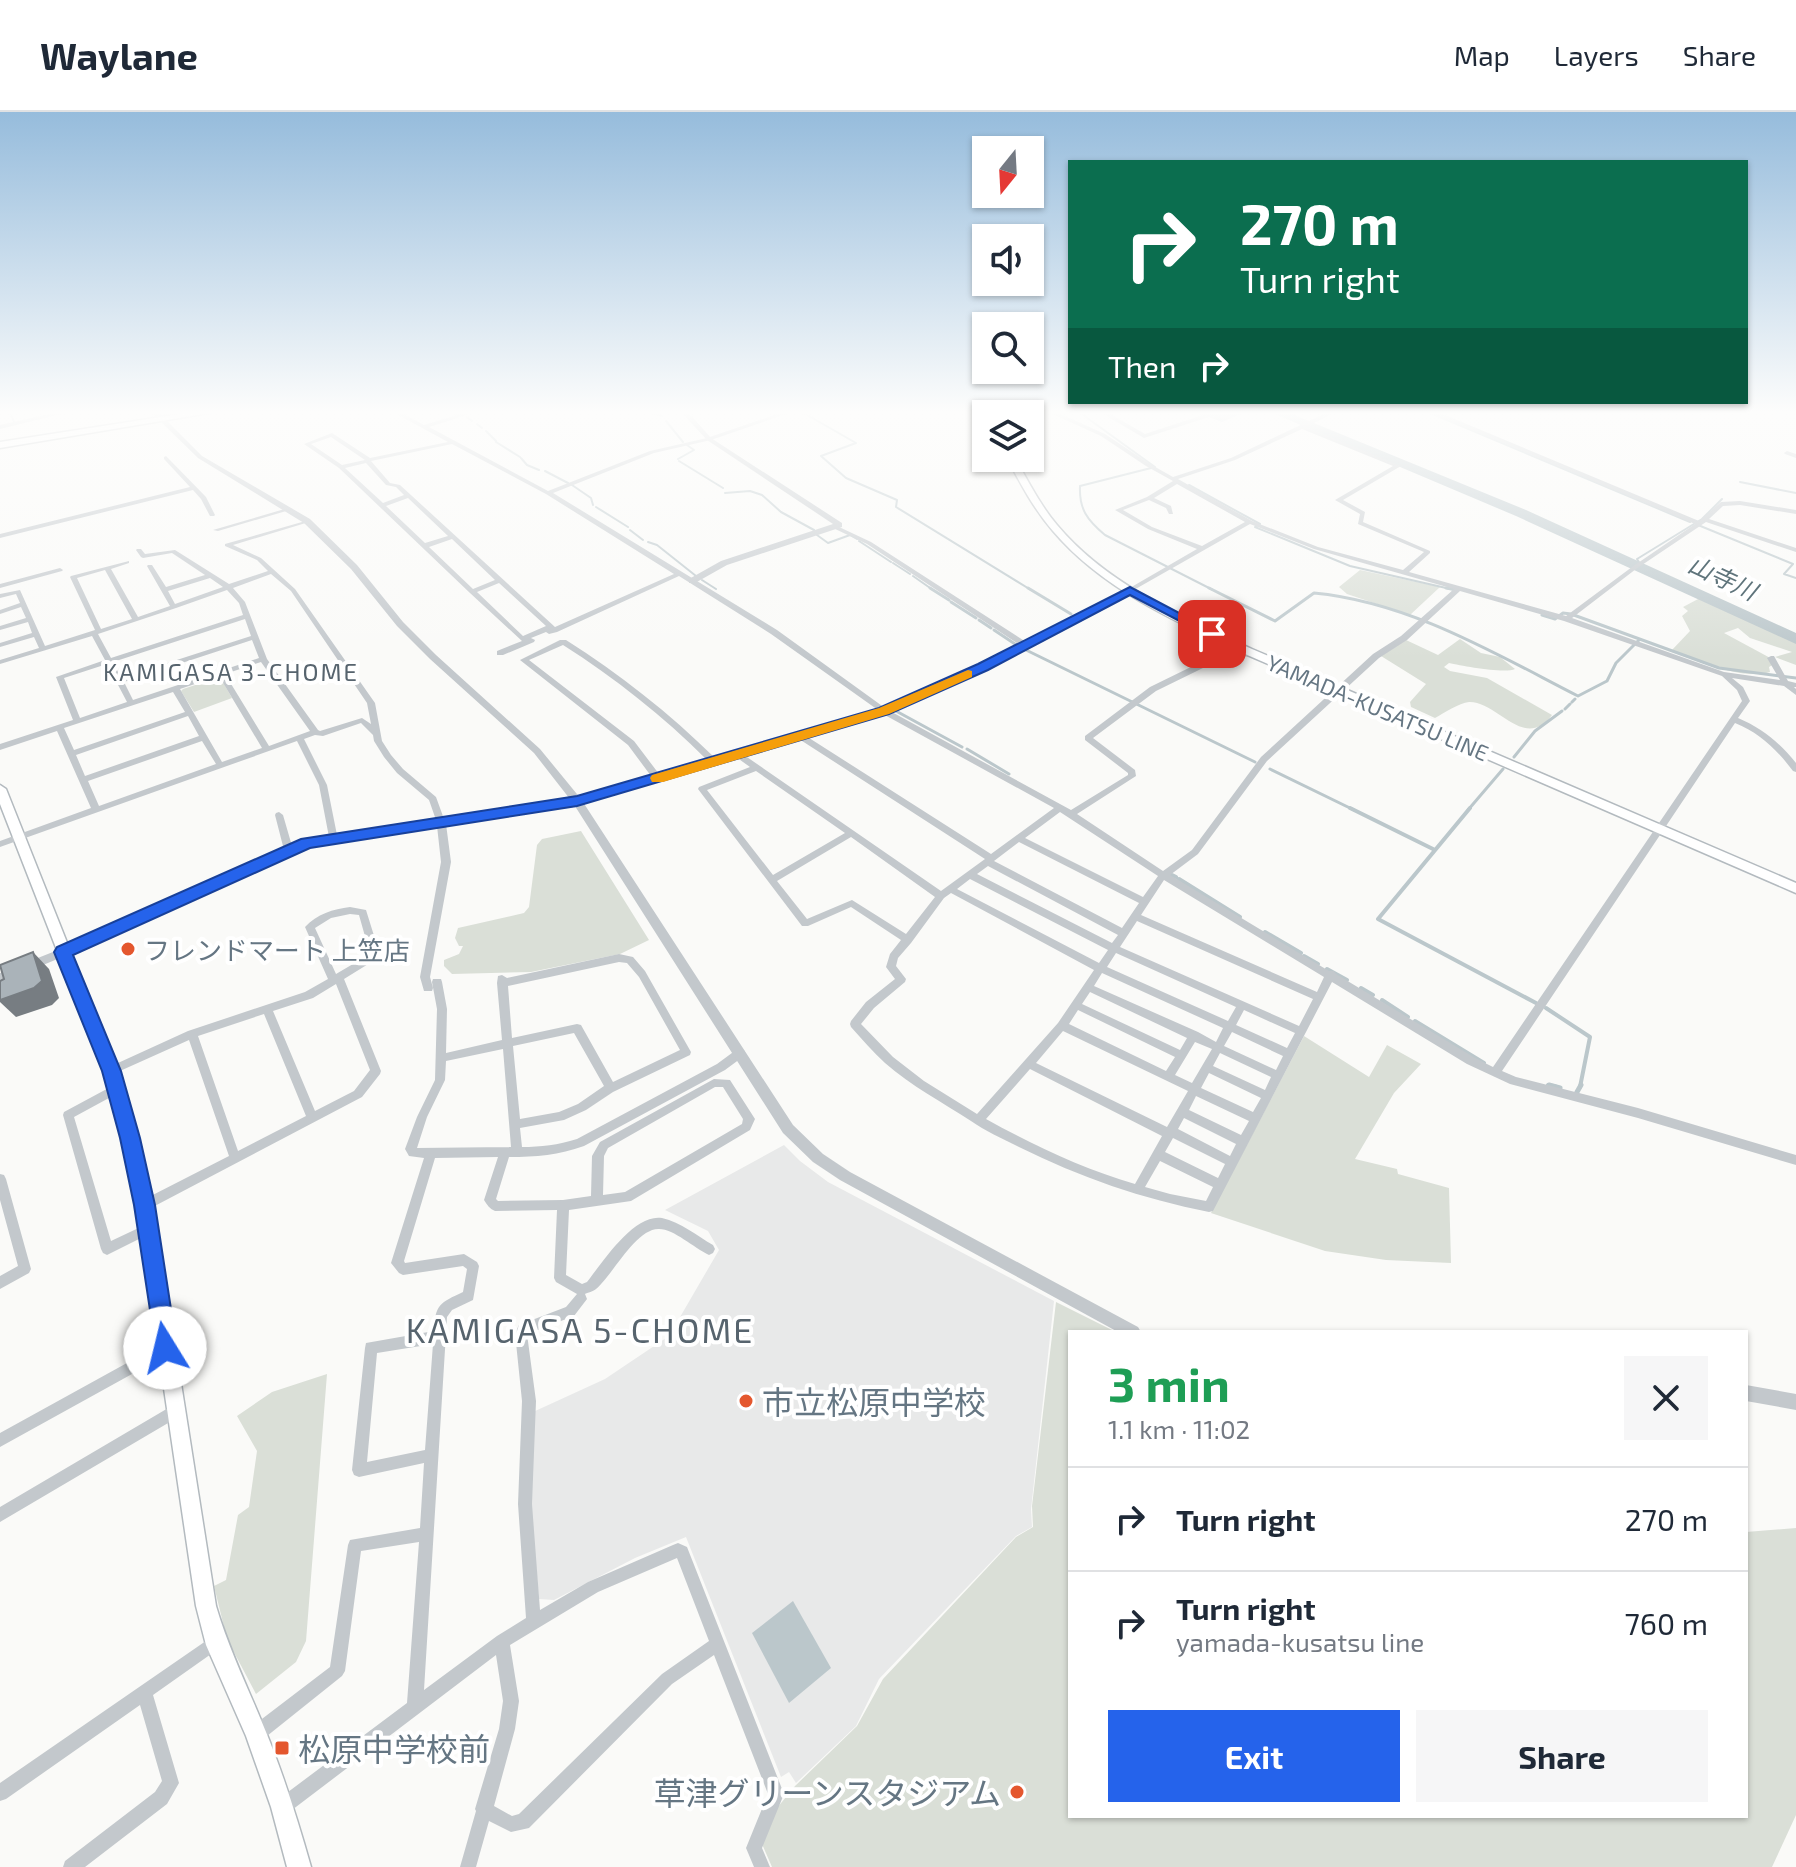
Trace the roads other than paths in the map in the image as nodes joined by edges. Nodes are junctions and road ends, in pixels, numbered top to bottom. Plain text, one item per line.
1 (168, 494) edge
2 (199, 494) edge
3 (264, 494) edge
4 (371, 494) edge
5 (549, 494) edge
6 (792, 494) edge
7 (1031, 494) edge
8 (1155, 494) edge
9 (1199, 494) edge
10 (1349, 494) edge
11 (1633, 494) edge
12 (408, 496) joint
13 (1149, 498) junction
14 (383, 505) junction
15 (290, 509) junction
16 (1796, 512) edge
17 (1171, 513) dead end
18 (212, 515) dead end
19 (307, 521) junction
20 (1250, 522) junction
21 (1702, 522) junction
22 (835, 527) junction
23 (216, 530) dead end
24 (0, 536) edge
25 (451, 537) junction
26 (424, 546) junction
27 (1203, 549) junction
28 (139, 550) dead end
29 (1796, 550) edge
30 (127, 562) dead end
31 (150, 566) dead end
32 (107, 568) junction
33 (60, 570) dead end
34 (273, 571) junction
35 (1405, 572) junction
36 (679, 574) junction
37 (210, 576) junction
38 (498, 581) junction
39 (692, 581) junction
40 (0, 586) edge
41 (228, 587) junction
42 (1459, 588) junction
43 (164, 590) junction
44 (1130, 590) junction
45 (472, 592) junction
46 (0, 596) edge
47 (24, 604) junction
48 (174, 607) junction
49 (0, 612) edge
50 (246, 616) junction
51 (30, 619) junction
52 (1567, 619) junction
53 (136, 620) junction
54 (0, 628) edge
55 (553, 628) junction
56 (97, 632) junction
57 (36, 634) junction
58 (255, 637) junction
59 (1024, 644) junction
60 (0, 645) edge
61 (43, 649) junction
62 (1252, 652) junction
63 (500, 653) dead end
64 (1771, 658) dead end
65 (263, 659) junction
66 (108, 661) junction
67 (0, 662) edge
68 (221, 673) junction
69 (1723, 674) junction
70 (119, 681) junction
71 (1785, 682) junction
72 (1796, 685) edge
73 (175, 688) junction
74 (1339, 690) junction
75 (1796, 693) edge
76 (131, 703) junction
77 (884, 711) junction
78 (190, 713) junction
79 (1735, 720) junction
80 (77, 721) junction
81 (59, 727) junction
82 (315, 732) junction
83 (378, 736) junction
84 (800, 736) junction
85 (204, 737) junction
86 (299, 737) junction
87 (0, 747) edge
88 (267, 749) junction
89 (71, 754) junction
90 (739, 755) junction
91 (715, 763) junction
92 (220, 765) junction
93 (755, 768) junction
94 (1796, 769) edge
95 (657, 778) junction
96 (83, 780) junction
97 (0, 789) edge
98 (581, 800) junction
99 (1060, 808) junction
100 (96, 809) junction
101 (1071, 814) junction
102 (279, 815) dead end
103 (441, 822) junction
104 (1658, 828) junction
105 (850, 834) junction
106 (333, 836) junction
107 (18, 837) junction
108 (1020, 839) junction
109 (0, 844) edge
110 (289, 851) junction
111 (990, 860) junction
112 (970, 875) junction
113 (1163, 875) junction
114 (771, 880) junction
115 (1796, 888) edge
116 (950, 889) junction
117 (941, 896) junction
118 (1145, 902) junction
119 (1135, 916) junction
120 (1123, 933) junction
121 (908, 940) junction
122 (1113, 948) junction
123 (63, 952) junction
124 (1100, 968) junction
125 (1331, 974) junction
126 (0, 978) edge
127 (336, 980) junction
128 (1088, 987) junction
129 (1318, 997) junction
130 (1076, 1005) junction
131 (1242, 1005) junction
132 (267, 1008) junction
133 (1062, 1026) junction
134 (1230, 1027) junction
135 (1301, 1031) junction
136 (192, 1034) junction
137 (1194, 1035) junction
138 (508, 1044) junction
139 (1217, 1047) junction
140 (740, 1053) junction
141 (1290, 1054) junction
142 (1181, 1055) junction
143 (442, 1058) junction
144 (1029, 1064) junction
145 (1206, 1067) junction
146 (1495, 1073) junction
147 (1169, 1076) junction
148 (1279, 1076) junction
149 (114, 1080) junction
150 (1194, 1087) junction
151 (611, 1088) junction
152 (1268, 1096) junction
153 (1181, 1111) junction
154 (312, 1118) junction
155 (1256, 1119) junction
156 (978, 1121) junction
157 (515, 1124) junction
158 (1169, 1133) junction
159 (1243, 1142) junction
160 (511, 1152) junction
161 (431, 1153) junction
162 (1158, 1154) junction
163 (235, 1158) junction
164 (1796, 1160) edge
165 (1232, 1162) junction
166 (0, 1179) edge
167 (1220, 1185) junction
168 (1138, 1189) junction
169 (597, 1201) junction
170 (145, 1205) junction
171 (563, 1205) junction
172 (147, 1229) junction
173 (709, 1249) dead end
174 (0, 1283) edge
175 (581, 1299) dead end
176 (1129, 1330) edge
177 (440, 1336) junction
178 (165, 1348) junction
179 (1748, 1393) edge
180 (1796, 1402) edge
181 (175, 1411) junction
182 (0, 1440) edge
183 (432, 1455) junction
184 (0, 1515) edge
185 (427, 1534) junction
186 (534, 1623) junction
187 (502, 1641) junction
188 (216, 1642) junction
189 (716, 1645) junction
190 (144, 1692) junction
191 (415, 1706) junction
192 (256, 1734) junction
193 (0, 1793) edge
194 (282, 1807) junction
195 (483, 1809) junction
196 (71, 1867) edge
197 (299, 1867) edge
198 (468, 1867) edge
199 (762, 1867) edge

1 - 24 street
2 - 18 street
3 - 15 street
4 - 14 street
5 - 36 street
6 - 22 street
7 - 44 main road, YAMADA-KUSATSU LINE
8 - 13 street
9 - 20 street
10 - 35 street
11 - 21 street
12 - 14 street
12 - 25 street
13 - 17 street
13 - 27 street
14 - 26 street
15 - 19 street
15 - 23 street
16 - 21 street
19 - 34 street
19 - 98 street
20 - 27 street
20 - 35 street
21 - 29 street
21 - 52 street
22 - 39 street
22 - 59 street
25 - 26 street
25 - 38 street
26 - 45 street
27 - 44 street
28 - 37 street
30 - 32 street
31 - 43 street
32 - 53 street
32 - 56 street
33 - 40 street
34 - 41 street
34 - 83 street
35 - 42 street
36 - 39 street
36 - 55 street
37 - 41 street
37 - 43 street
38 - 45 street
38 - 55 street
39 - 77 street
41 - 48 street
41 - 50 street
42 - 52 street
42 - 74 street
43 - 48 street
44 - 59 street
44 - 62 main road, YAMADA-KUSATSU LINE
45 - 55 street
46 - 47 street
47 - 49 street
47 - 51 street
48 - 53 street
50 - 58 street
50 - 66 street
51 - 54 street
51 - 57 street
52 - 69 street
53 - 56 street
55 - 63 street
56 - 61 street
56 - 66 street
57 - 60 street
57 - 61 street
58 - 65 street
58 - 70 street
59 - 77 street
61 - 67 street
62 - 74 main road, YAMADA-KUSATSU LINE
62 - 101 street
64 - 71 street
65 - 68 street
65 - 82 street
66 - 70 street
66 - 80 street
68 - 73 street
68 - 88 street
69 - 71 street
69 - 79 street
70 - 76 street
71 - 72 street
71 - 75 street
73 - 76 street
73 - 78 street
74 - 104 main road, YAMADA-KUSATSU LINE
74 - 113 street
76 - 80 street
77 - 84 street
77 - 99 street
78 - 85 street
78 - 89 street
79 - 94 street
79 - 104 street
80 - 81 street
81 - 87 street
81 - 89 street
82 - 83 street
82 - 86 street
83 - 103 street
84 - 90 street
84 - 111 street
85 - 92 street
85 - 96 street
86 - 88 street
86 - 106 street
88 - 92 street
89 - 96 street
90 - 91 street
90 - 93 street
91 - 95 street
91 - 95 street
92 - 100 street
93 - 105 street
93 - 114 street
95 - 98 street
96 - 100 street
97 - 107 main road
98 - 103 street
98 - 140 street
99 - 101 street
99 - 108 street
100 - 107 street
101 - 113 street
102 - 110 street
103 - 106 street
103 - 143 street
104 - 115 main road, YAMADA-KUSATSU LINE
104 - 146 street
105 - 114 street
105 - 117 street
106 - 110 street
107 - 109 street
107 - 123 main road
108 - 111 street
108 - 118 street
110 - 123 street
111 - 112 street
111 - 120 street
112 - 116 street
112 - 122 street
113 - 118 street
113 - 125 street
114 - 121 street
116 - 117 street
116 - 124 street
117 - 121 street
118 - 119 street
119 - 120 street
119 - 129 street
120 - 122 street
121 - 156 street
122 - 124 street
122 - 131 street
123 - 126 street
123 - 149 main road
124 - 128 street
124 - 134 street
125 - 129 street
125 - 146 street
127 - 127 street
127 - 132 street
127 - 154 street
128 - 130 street
128 - 137 street
129 - 135 street
130 - 133 street
130 - 142 street
131 - 134 street
131 - 135 street
132 - 136 street
132 - 154 street
133 - 144 street
133 - 147 street
134 - 139 street
134 - 141 street
135 - 141 street
136 - 149 street
136 - 163 street
137 - 139 street
137 - 142 street
138 - 143 street
138 - 151 street
138 - 151 street
138 - 157 street
139 - 145 street
139 - 148 street
140 - 160 street
140 - 176 street
141 - 148 street
142 - 147 street
143 - 161 street
144 - 156 street
144 - 158 street
145 - 150 street
145 - 152 street
146 - 164 street
147 - 150 street
148 - 152 street
149 - 170 main road
149 - 172 street
150 - 153 street
150 - 155 street
151 - 157 street
152 - 155 street
153 - 158 street
153 - 159 street
154 - 163 street
155 - 159 street
156 - 168 street
157 - 160 street
158 - 162 street
158 - 165 street
159 - 165 street
160 - 161 street
160 - 171 street
161 - 177 street
162 - 167 street
162 - 168 street
163 - 170 street
165 - 167 street
166 - 174 street
167 - 168 street
169 - 169 street
169 - 171 street
170 - 172 main road
171 - 173 street
172 - 178 main road
175 - 186 street
177 - 183 street
177 - 183 street
178 - 181 main road
178 - 182 street
179 - 180 street
181 - 184 street
181 - 188 main road
183 - 185 street
185 - 191 street
185 - 192 street
186 - 187 street
186 - 189 street
187 - 191 street
187 - 195 street
188 - 190 street
188 - 192 main road
189 - 195 street
189 - 199 street
190 - 193 street
190 - 196 street
191 - 194 street
192 - 194 main road
194 - 197 main road
195 - 198 street

